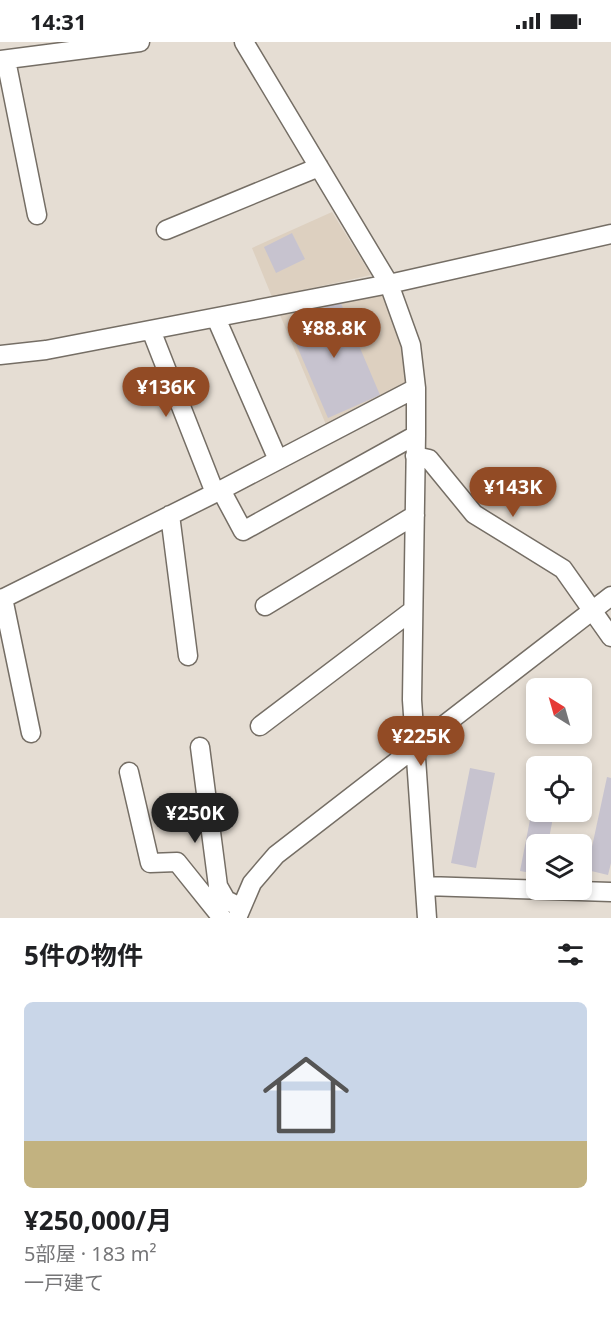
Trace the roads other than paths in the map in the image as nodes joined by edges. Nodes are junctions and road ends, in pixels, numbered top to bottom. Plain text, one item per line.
1 (140, 42) edge
2 (244, 42) edge
3 (3, 60) edge
4 (319, 167) junction
5 (36, 215) dead end
6 (166, 230) dead end
7 (611, 234) edge
8 (389, 284) junction
9 (216, 318) junction
10 (151, 330) junction
11 (0, 355) edge
12 (416, 388) junction
13 (416, 435) junction
14 (415, 456) junction
15 (278, 460) junction
16 (218, 491) junction
17 (170, 515) junction
18 (415, 515) junction
19 (611, 596) edge
20 (1, 599) edge
21 (265, 606) dead end
22 (593, 609) junction
23 (413, 610) junction
24 (611, 637) edge
25 (188, 656) dead end
26 (260, 726) dead end
27 (31, 733) dead end
28 (200, 747) dead end
29 (415, 749) junction
30 (129, 772) dead end
31 (425, 886) junction
32 (611, 892) edge
33 (238, 912) edge
34 (222, 918) edge
35 (427, 918) edge

1 - 3 street
2 - 4 street
3 - 5 street
4 - 6 street
4 - 8 street
7 - 8 street
8 - 9 street
8 - 12 street
9 - 10 street
9 - 15 street
10 - 11 street
10 - 16 street
12 - 13 street
12 - 15 street
13 - 14 street
13 - 16 street
14 - 18 street
14 - 22 street
15 - 16 street
16 - 17 street
17 - 20 street
17 - 25 street
18 - 21 street
18 - 23 street
19 - 22 street
20 - 27 street
22 - 24 street
22 - 29 street
23 - 26 street
23 - 29 street
28 - 33 street
29 - 31 street
29 - 33 street
30 - 34 street
31 - 32 street
31 - 35 street

